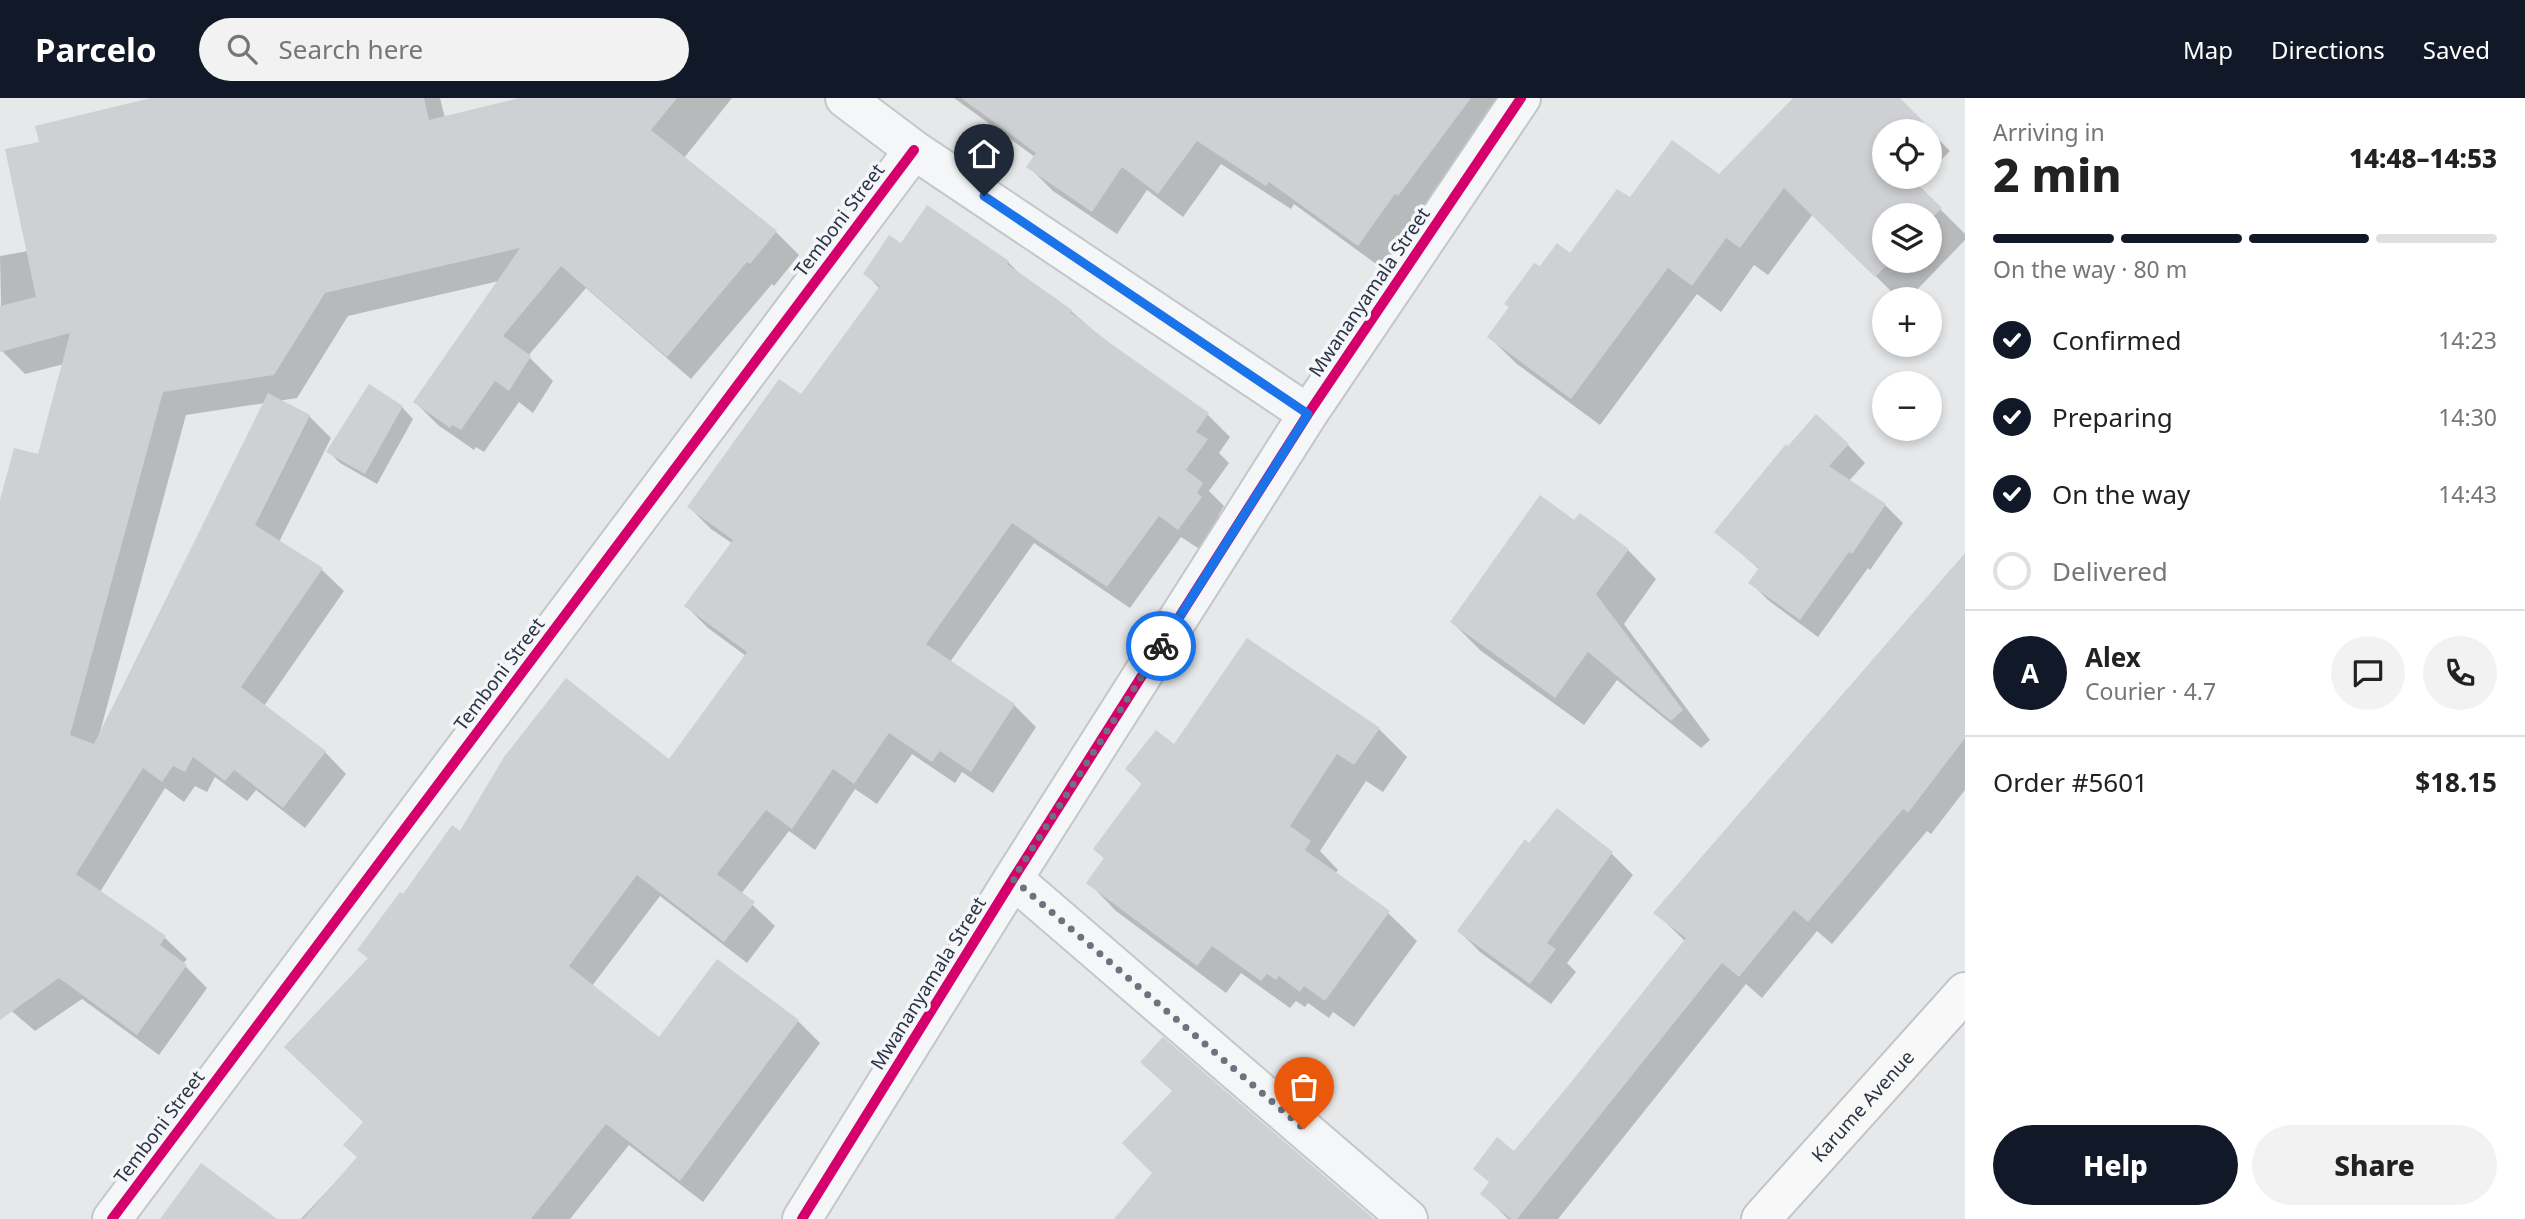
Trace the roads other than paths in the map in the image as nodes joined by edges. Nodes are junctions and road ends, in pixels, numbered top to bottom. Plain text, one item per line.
1 (845, 98) edge
2 (1521, 98) edge
3 (914, 149) junction
4 (1308, 414) junction
5 (1013, 879) junction
6 (1965, 992) edge
7 (112, 1219) edge
8 (802, 1219) edge
9 (1408, 1219) edge
10 (1760, 1219) edge

1 - 3 street
2 - 4 street, Mwananyamala Street
3 - 4 street
3 - 7 street, Temboni Street
4 - 5 street, Mwananyamala Street
5 - 8 street, Mwananyamala Street
5 - 9 street
6 - 10 main road, Karume Avenue

